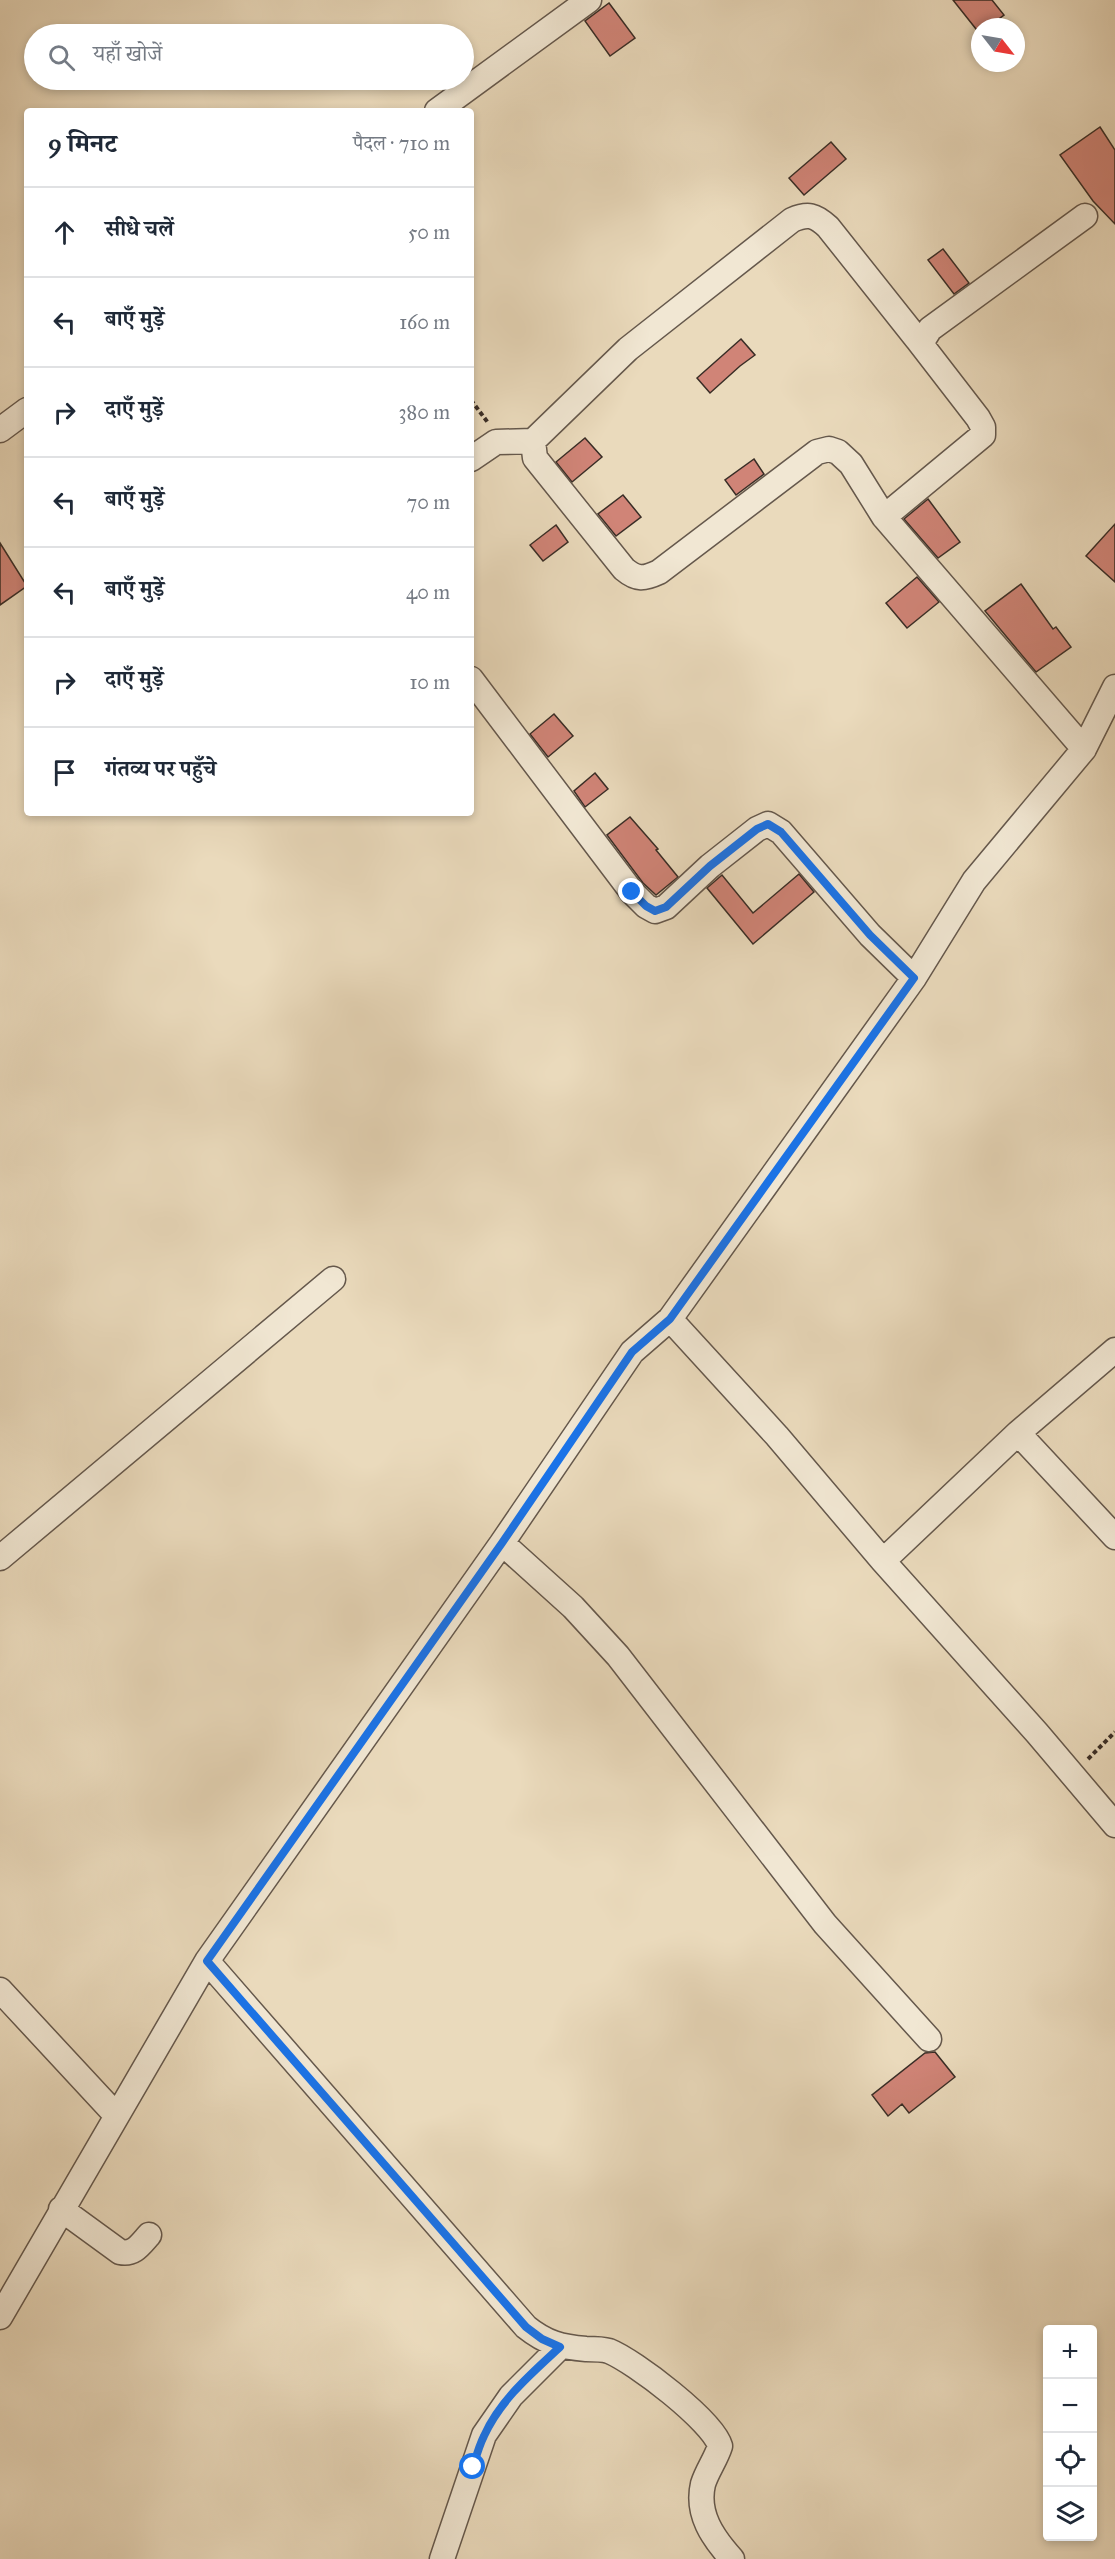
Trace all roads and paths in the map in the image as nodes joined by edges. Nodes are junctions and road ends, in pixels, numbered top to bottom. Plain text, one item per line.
1 (589, 0) edge
2 (474, 84) edge
3 (466, 90) edge
4 (441, 108) edge
5 (1085, 216) dead end
6 (917, 339) junction
7 (24, 412) edge
8 (0, 430) edge
9 (533, 441) junction
10 (474, 456) edge
11 (884, 517) junction
12 (474, 683) edge
13 (1115, 687) edge
14 (1084, 749) junction
15 (914, 978) junction
16 (333, 1279) dead end
17 (670, 1319) junction
18 (1115, 1350) edge
19 (1018, 1433) junction
20 (1115, 1537) edge
21 (502, 1543) junction
22 (0, 1558) edge
23 (883, 1561) junction
24 (1115, 1732) edge
25 (1072, 1774) junction
26 (1115, 1825) edge
27 (207, 1961) junction
28 (0, 1990) edge
29 (929, 2039) dead end
30 (116, 2115) junction
31 (61, 2209) junction
32 (149, 2235) dead end
33 (0, 2317) edge
34 (560, 2347) junction
35 (442, 2559) edge
36 (732, 2559) edge

1 - 2 street
3 - 4 street
5 - 6 street
6 - 9 street
6 - 11 street
7 - 8 street
9 - 10 street
9 - 11 street
11 - 14 street
12 - 15 street
13 - 14 street
14 - 15 street
15 - 17 street
16 - 22 street
17 - 21 street
17 - 23 street
18 - 19 street
19 - 20 street
19 - 23 street
21 - 27 street
21 - 29 street
23 - 25 street
24 - 25 path
25 - 26 street
27 - 30 street
27 - 34 street
28 - 30 street
30 - 31 street
31 - 32 street
31 - 33 street
34 - 35 street
34 - 36 street

